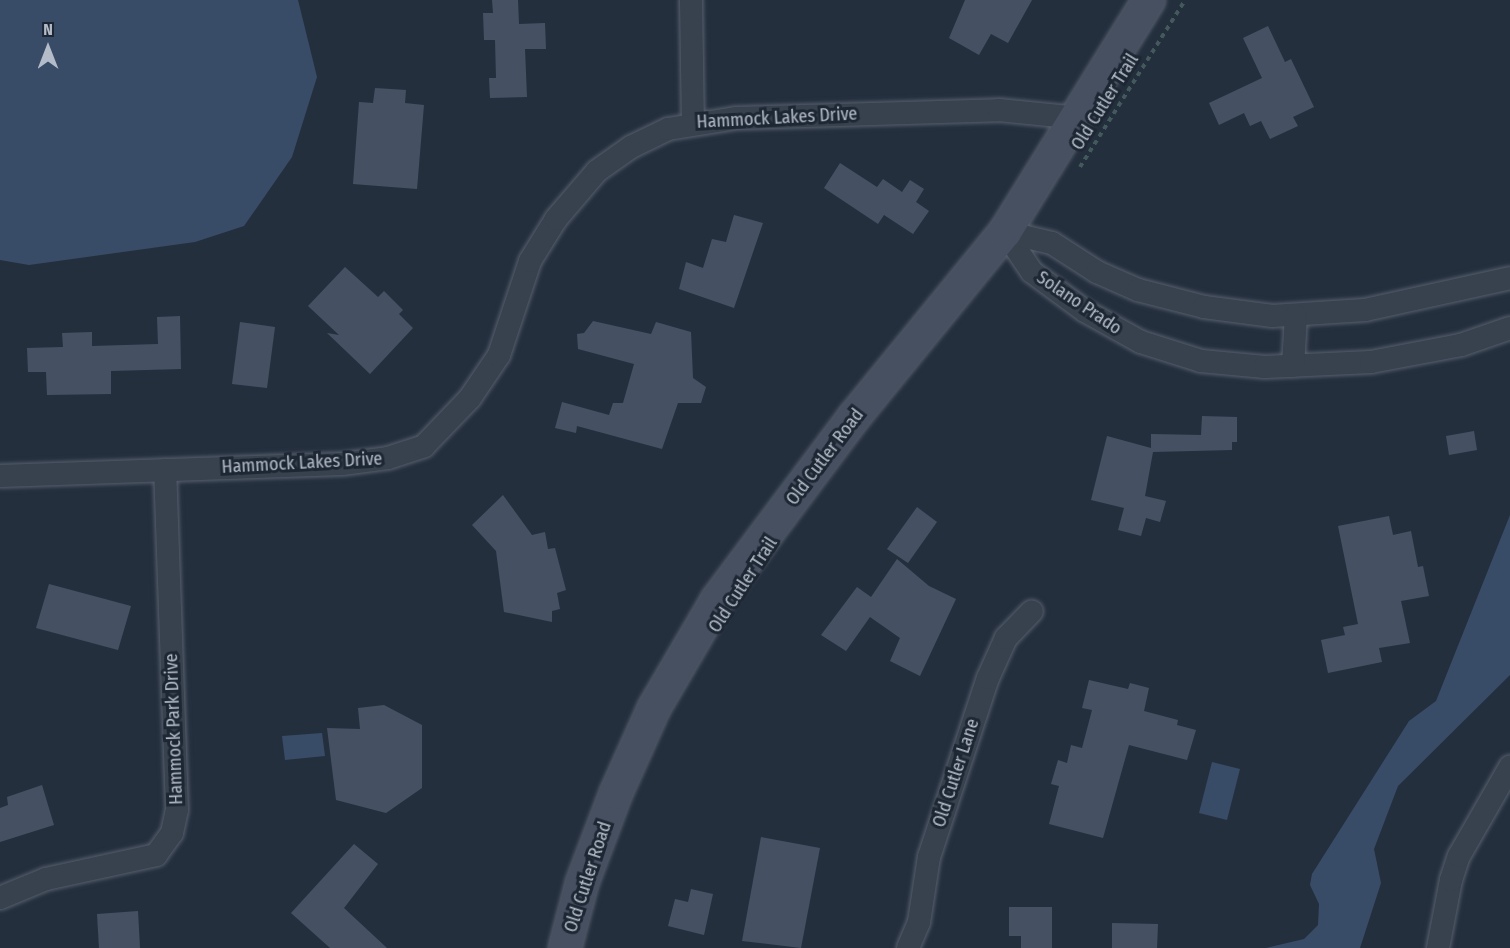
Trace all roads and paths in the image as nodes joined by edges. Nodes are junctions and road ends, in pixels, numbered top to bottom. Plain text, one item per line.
1 (692, 0) edge
2 (1149, 0) edge
3 (1185, 0) edge
4 (1079, 118) junction
5 (693, 122) junction
6 (1078, 170) dead end
7 (1005, 232) junction
8 (1510, 278) edge
9 (1296, 316) junction
10 (1510, 328) edge
11 (1293, 366) junction
12 (165, 470) junction
13 (0, 476) edge
14 (1032, 610) dead end
15 (1510, 767) edge
16 (0, 898) edge
17 (565, 948) edge
18 (908, 948) edge
19 (1438, 948) edge

1 - 5 street
2 - 4 main road, Old Cutler Road
3 - 6 path, Old Cutler Trail
4 - 5 street, Hammock Lakes Drive
4 - 7 main road, Old Cutler Road
5 - 12 street, Hammock Lakes Drive
7 - 9 street, Solano Prado
7 - 11 street, Solano Prado
7 - 17 main road, Old Cutler Road
8 - 9 street, Solano Prado
9 - 11 street
10 - 11 street, Solano Prado
12 - 13 street, Hammock Lakes Drive
12 - 16 street, Hammock Park Drive
14 - 18 street, Old Cutler Lane
15 - 19 street

